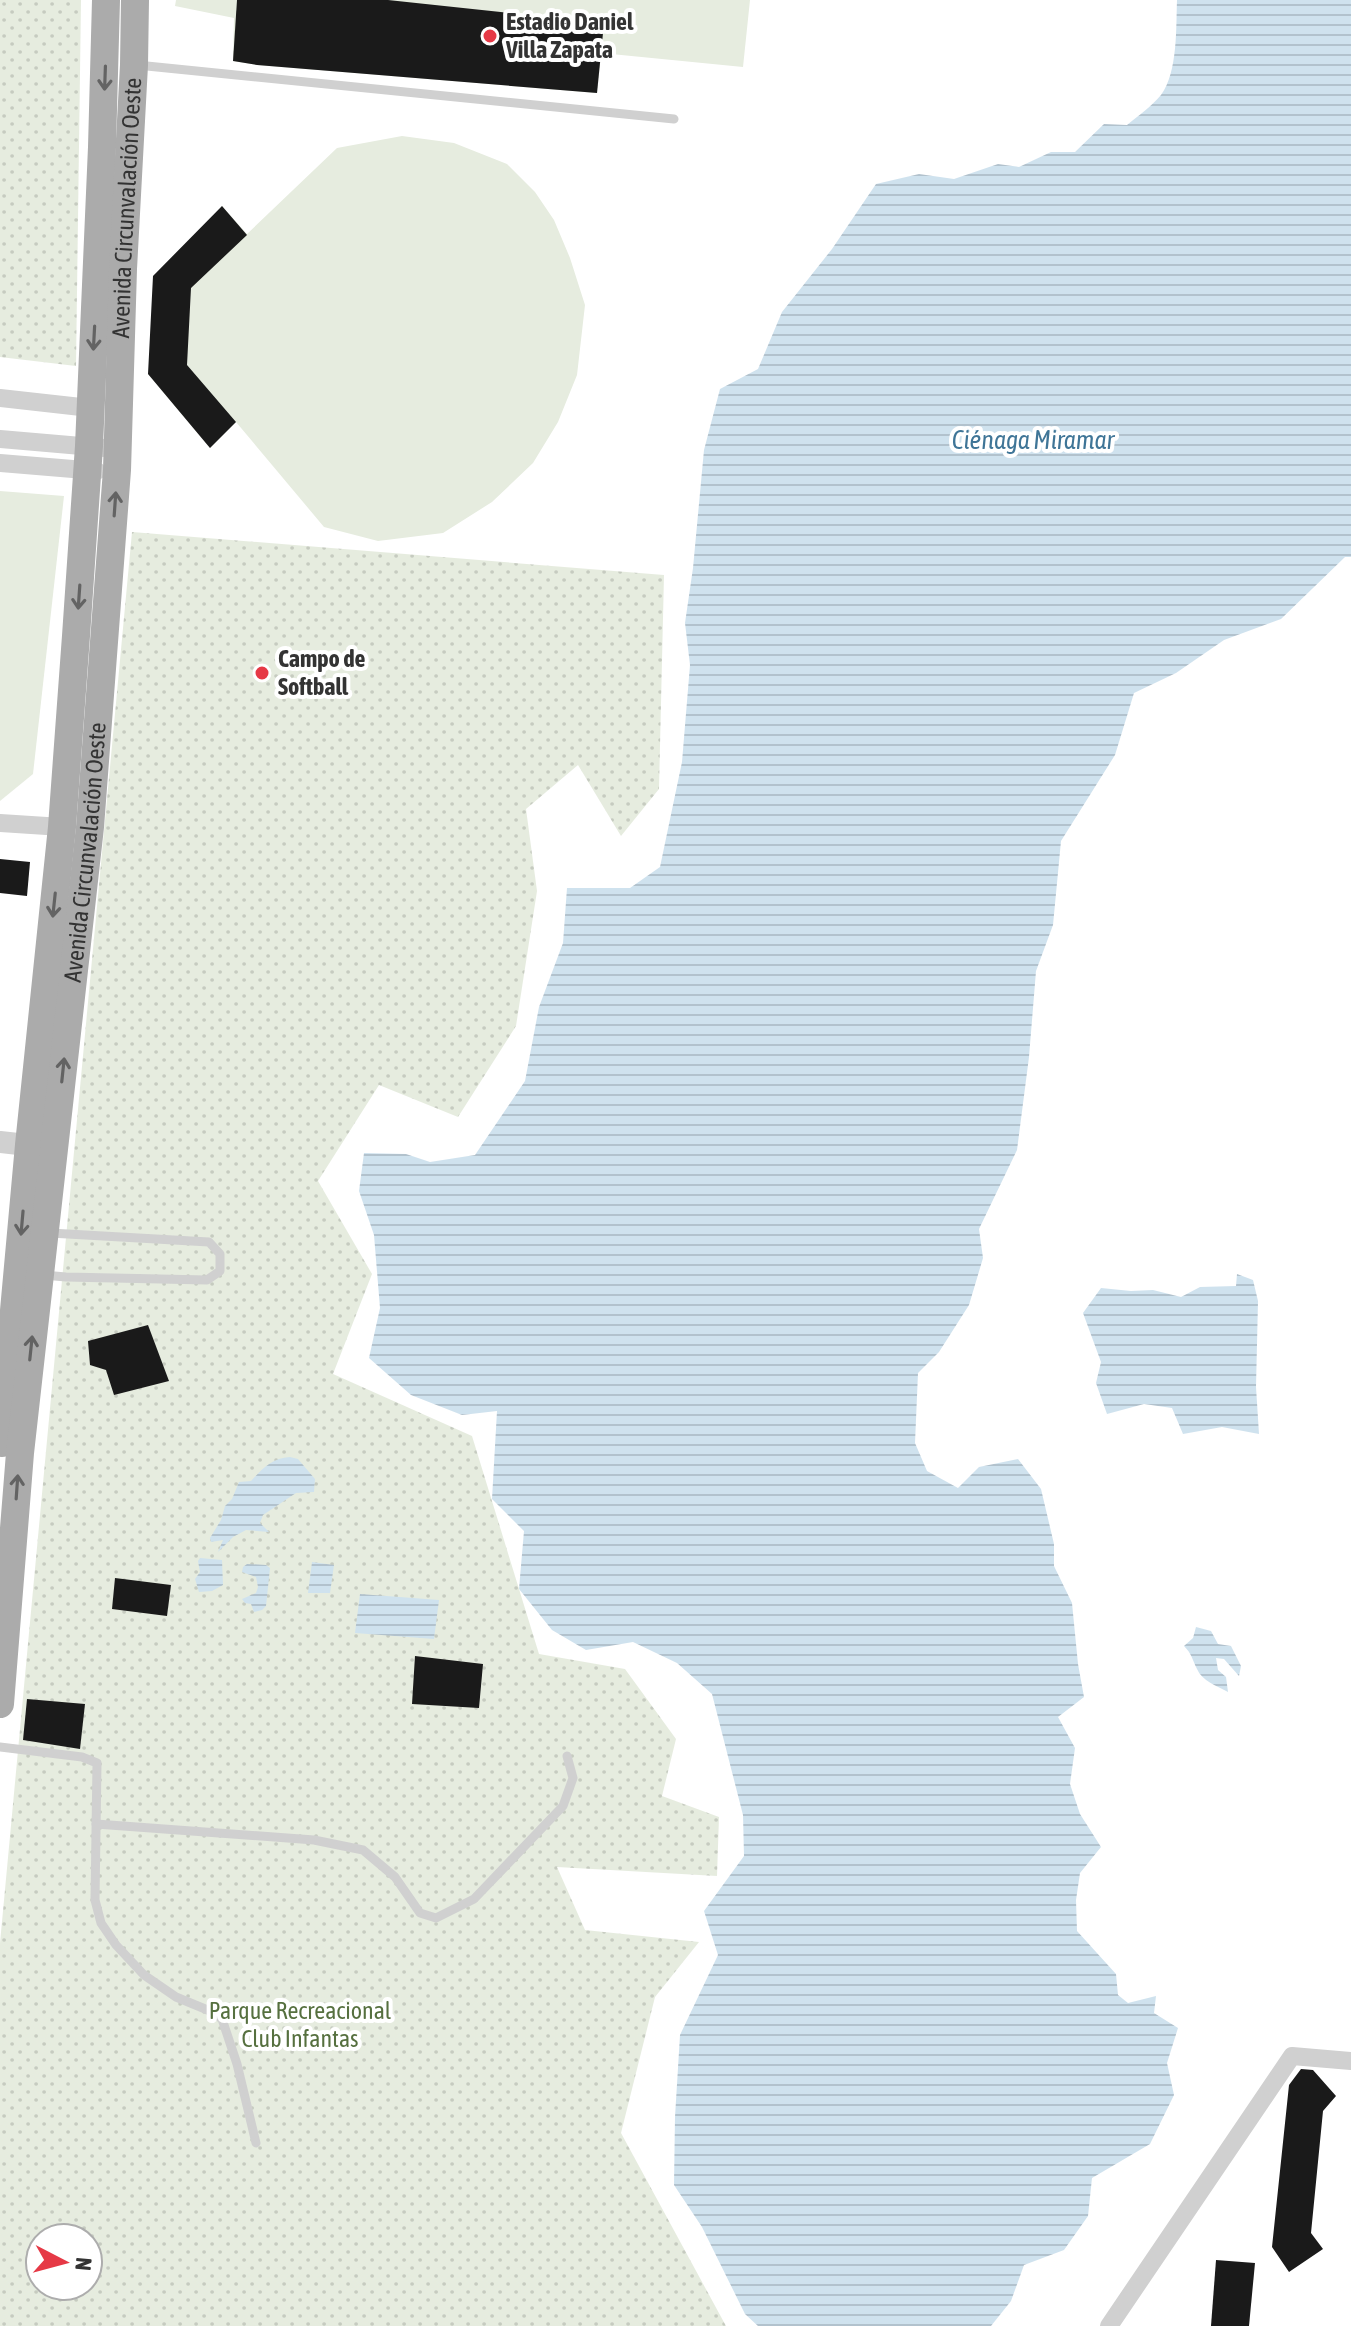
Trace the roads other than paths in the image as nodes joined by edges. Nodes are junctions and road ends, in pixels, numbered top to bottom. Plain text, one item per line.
1 (106, 0) edge
2 (135, 0) edge
3 (134, 65) junction
4 (674, 119) dead end
5 (0, 398) edge
6 (90, 408) junction
7 (0, 439) edge
8 (102, 459) junction
9 (0, 463) edge
10 (0, 823) edge
11 (62, 827) junction
12 (0, 1142) edge
13 (42, 1146) junction
14 (44, 1233) junction
15 (39, 1274) junction
16 (5, 1454) edge
17 (0, 1704) edge
18 (0, 1747) edge
19 (567, 1756) dead end
20 (96, 1824) junction
21 (1351, 2061) edge
22 (256, 2143) dead end
23 (1109, 2326) edge

1 -> 6 main road, Avenida Circunvalación Oeste
2 - 3 main road, Avenida Circunvalación Oeste
3 - 4 lane
3 - 8 main road, Avenida Circunvalación Oeste
5 - 6 street
6 - 8 main road, Avenida Circunvalación Oeste
7 - 8 street
8 - 9 street
8 -> 11 main road, Avenida Circunvalación Oeste
13 -> 8 main road, Avenida Circunvalación Oeste
10 - 11 street
11 -> 13 main road, Avenida Circunvalación Oeste
12 - 13 street
13 - 14 main road, Avenida Circunvalación Oeste
13 -> 16 main road, Avenida Circunvalación Oeste
14 - 15 main road, Avenida Circunvalación Oeste
14 - 15 lane
16 -> 15 main road, Avenida Circunvalación Oeste
17 -> 16 main road, Avenida Circunvalación Oeste
18 - 20 lane
19 - 20 lane
20 - 22 lane
21 - 23 street

